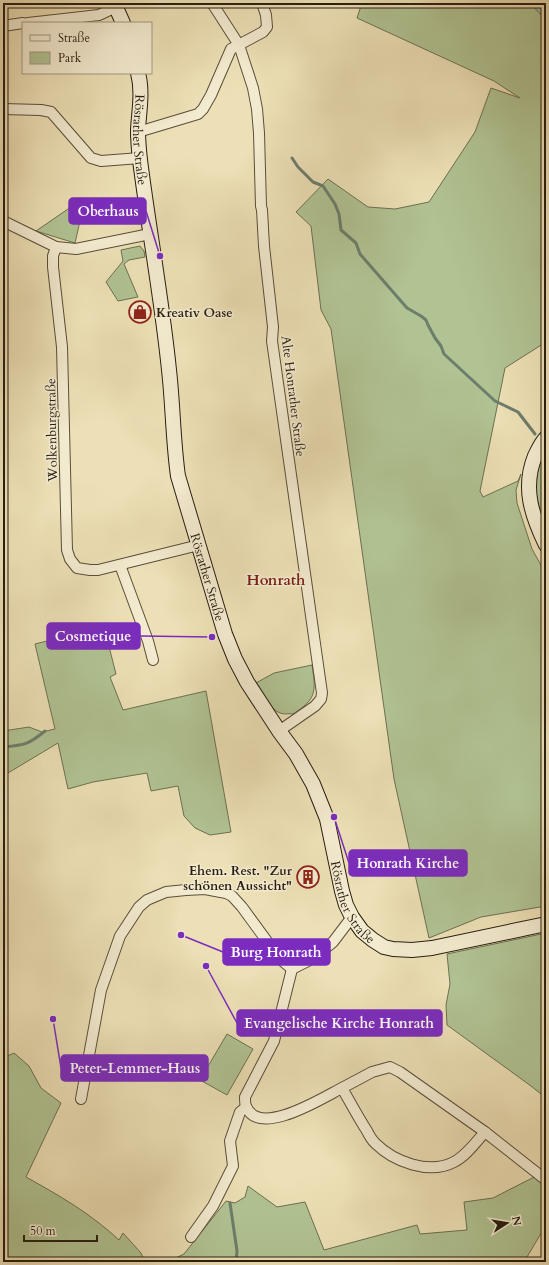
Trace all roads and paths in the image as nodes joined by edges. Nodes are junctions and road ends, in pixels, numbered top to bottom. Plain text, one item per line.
1 (212, 3) edge
2 (262, 3) edge
3 (115, 5) edge
4 (37, 22) edge
5 (123, 22) edge
6 (22, 24) edge
7 (3, 26) edge
8 (239, 45) junction
9 (138, 74) edge
10 (3, 109) edge
11 (138, 132) junction
12 (140, 158) junction
13 (3, 221) edge
14 (150, 234) junction
15 (56, 247) junction
16 (546, 438) edge
17 (199, 544) junction
18 (546, 545) edge
19 (120, 565) junction
20 (152, 660) dead end
21 (279, 731) junction
22 (352, 917) junction
23 (546, 924) edge
24 (292, 969) junction
25 (342, 1088) junction
26 (81, 1099) dead end
27 (246, 1107) junction
28 (485, 1132) junction
29 (546, 1180) edge
30 (191, 1238) dead end

1 - 8 street, Alte Honrather Straße
2 - 8 street
3 - 4 street
3 - 5 street
6 - 7 street
8 - 11 street
8 - 21 street, Alte Honrather Straße
9 - 11 street, Rösrather Straße
10 - 12 street
11 - 12 street, Rösrather Straße
12 - 14 street, Rösrather Straße
13 - 15 street
14 - 15 street
14 - 17 street, Rösrather Straße
15 - 19 street, Wolkenburgstraße
16 - 18 street
17 - 19 street, Wolkenburgstraße
17 - 21 street, Rösrather Straße
19 - 20 street
21 - 22 street, Rösrather Straße
22 - 23 street, Rösrather Straße
22 - 24 street
24 - 26 street
24 - 27 street
25 - 27 street
25 - 28 street
25 - 28 street
27 - 30 street
28 - 29 street

